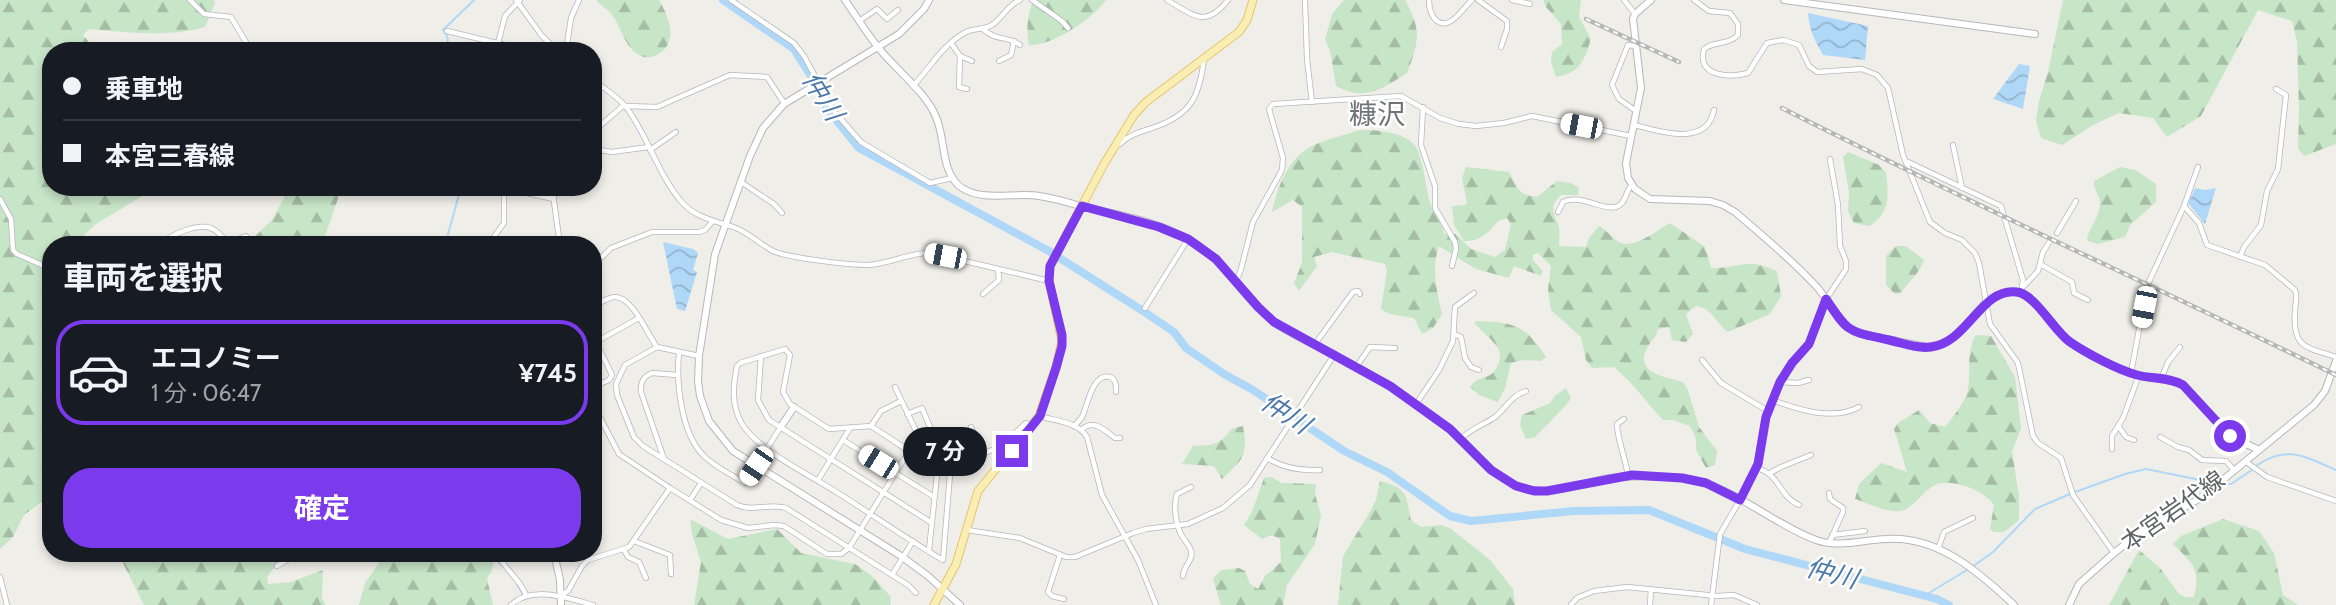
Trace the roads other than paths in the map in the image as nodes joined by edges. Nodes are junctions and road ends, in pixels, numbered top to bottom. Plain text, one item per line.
1 (190, 0) edge
2 (579, 0) edge
3 (731, 0) edge
4 (929, 0) edge
5 (1020, 0) edge
6 (1032, 0) edge
7 (1167, 0) edge
8 (1181, 0) edge
9 (1228, 0) edge
10 (1252, 0) edge
11 (1305, 0) edge
12 (1429, 0) edge
13 (1472, 0) edge
14 (1478, 0) edge
15 (1512, 0) edge
16 (1624, 0) edge
17 (1651, 0) edge
18 (1694, 0) edge
19 (1784, 0) edge
20 (518, 1) edge
21 (846, 1) edge
22 (1530, 4) dead end
23 (1177, 6) junction
24 (898, 10) dead end
25 (1635, 14) junction
26 (859, 21) junction
27 (1068, 28) dead end
28 (982, 29) junction
29 (447, 31) dead end
30 (2035, 34) dead end
31 (1014, 41) junction
32 (246, 42) edge
33 (490, 42) edge
34 (498, 42) edge
35 (548, 42) edge
36 (567, 42) edge
37 (951, 43) junction
38 (1020, 45) dead end
39 (1637, 46) junction
40 (1501, 47) dead end
41 (878, 48) junction
42 (960, 57) junction
43 (1204, 60) junction
44 (972, 61) dead end
45 (999, 61) dead end
46 (819, 83) junction
47 (913, 86) junction
48 (602, 87) edge
49 (967, 89) dead end
50 (2276, 89) dead end
51 (1312, 102) junction
52 (785, 104) junction
53 (625, 106) junction
54 (1423, 107) junction
55 (1714, 110) dead end
56 (1638, 111) junction
57 (602, 125) edge
58 (1635, 125) junction
59 (676, 132) dead end
60 (1632, 137) junction
61 (1953, 145) dead end
62 (649, 148) junction
63 (602, 150) edge
64 (1111, 151) junction
65 (1830, 159) dead end
66 (1907, 162) junction
67 (2198, 167) dead end
68 (952, 178) junction
69 (741, 182) junction
70 (1632, 185) junction
71 (1962, 188) junction
72 (503, 196) edge
73 (541, 196) edge
74 (554, 196) edge
75 (554, 199) junction
76 (0, 200) edge
77 (2076, 201) dead end
78 (1082, 206) junction
79 (2185, 206) junction
80 (1559, 212) dead end
81 (782, 213) dead end
82 (712, 222) junction
83 (725, 225) junction
84 (2057, 233) dead end
85 (173, 236) edge
86 (221, 236) edge
87 (495, 236) edge
88 (559, 236) edge
89 (1188, 239) junction
90 (2050, 241) dead end
91 (602, 257) edge
92 (2240, 257) junction
93 (42, 264) edge
94 (2040, 264) junction
95 (1452, 267) dead end
96 (999, 269) junction
97 (1234, 279) junction
98 (1049, 281) junction
99 (2022, 290) junction
100 (1474, 293) dead end
101 (983, 294) dead end
102 (1360, 294) dead end
103 (1826, 299) junction
104 (2088, 300) dead end
105 (602, 302) edge
106 (1986, 305) junction
107 (1145, 308) dead end
108 (639, 318) junction
109 (1454, 334) junction
110 (602, 339) edge
111 (1315, 344) junction
112 (657, 347) junction
113 (2180, 347) dead end
114 (1395, 348) dead end
115 (679, 353) junction
116 (1334, 355) junction
117 (602, 356) edge
118 (699, 356) junction
119 (761, 356) junction
120 (2336, 359) edge
121 (1702, 360) dead end
122 (1356, 367) junction
123 (1479, 370) dead end
124 (2131, 373) junction
125 (677, 375) junction
126 (2138, 375) junction
127 (2161, 379) junction
128 (1809, 380) dead end
129 (1780, 382) junction
130 (602, 383) edge
131 (895, 387) dead end
132 (1526, 391) dead end
133 (1116, 392) dead end
134 (1772, 400) junction
135 (901, 401) junction
136 (1416, 404) junction
137 (794, 407) junction
138 (1859, 407) dead end
139 (1768, 411) junction
140 (907, 414) junction
141 (1040, 416) junction
142 (1624, 419) dead end
143 (602, 421) edge
144 (871, 426) junction
145 (1074, 426) junction
146 (2118, 426) junction
147 (971, 427) dead end
148 (1033, 427) junction
149 (780, 428) junction
150 (850, 428) junction
151 (1082, 429) junction
152 (2160, 437) dead end
153 (1120, 438) dead end
154 (1461, 439) junction
155 (843, 440) junction
156 (2134, 440) dead end
157 (767, 449) junction
158 (2112, 449) dead end
159 (2257, 449) junction
160 (909, 451) junction
161 (1811, 455) dead end
162 (1267, 458) junction
163 (664, 459) junction
164 (830, 460) junction
165 (929, 460) junction
166 (2244, 461) junction
167 (756, 466) junction
168 (1756, 468) junction
169 (2233, 469) junction
170 (1320, 470) dead end
171 (896, 473) junction
172 (1770, 473) junction
173 (1628, 476) junction
174 (818, 480) junction
175 (701, 483) junction
176 (1191, 487) dead end
177 (670, 488) junction
178 (883, 493) junction
179 (1829, 493) dead end
180 (934, 497) junction
181 (690, 500) junction
182 (1740, 500) junction
183 (2336, 501) edge
184 (1800, 505) dead end
185 (871, 514) junction
186 (1973, 518) dead end
187 (932, 523) junction
188 (1178, 527) junction
189 (966, 530) junction
190 (1865, 531) dead end
191 (860, 532) junction
192 (1832, 535) junction
193 (1124, 536) junction
194 (635, 541) junction
195 (914, 541) junction
196 (1829, 543) junction
197 (849, 548) junction
198 (1938, 549) junction
199 (624, 550) junction
200 (929, 550) junction
201 (2114, 553) junction
202 (1060, 555) junction
203 (602, 556) edge
204 (903, 558) junction
205 (284, 562) edge
206 (502, 562) edge
207 (556, 562) edge
208 (586, 562) edge
209 (277, 566) dead end
210 (671, 574) dead end
211 (892, 575) junction
212 (1183, 576) dead end
213 (0, 577) edge
214 (646, 578) dead end
215 (943, 590) junction
216 (1651, 590) junction
217 (916, 593) dead end
218 (526, 595) junction
219 (561, 595) junction
220 (1713, 596) junction
221 (1065, 599) dead end
222 (8, 605) edge
223 (510, 605) edge
224 (561, 605) edge
225 (593, 605) edge
226 (934, 605) edge
227 (960, 605) edge
228 (1156, 605) edge
229 (1571, 605) edge
230 (1650, 605) edge
231 (1711, 605) edge
232 (1757, 605) edge
233 (2014, 605) edge
234 (2069, 605) edge

1 - 32 street
2 - 36 street
3 - 46 street
4 - 41 street
5 - 28 street
6 - 27 street
7 - 23 street
8 - 23 street
9 - 23 street
10 - 43 main road
11 - 51 street
12 - 13 street
14 - 40 street
15 - 22 street
16 - 25 street
17 - 25 street
18 - 66 street
19 - 30 street
20 - 34 street
20 - 35 street
21 - 26 street
24 - 26 street
25 - 39 street
26 - 41 street
28 - 31 street
28 - 37 street
29 - 33 street
31 - 38 street
31 - 45 street
37 - 42 street
37 - 47 street
39 - 56 street
39 - 56 street
41 - 46 street
41 - 47 street
42 - 44 street
42 - 49 street
43 - 64 main road
43 - 64 street
46 - 52 street
46 - 68 street
47 - 68 street
48 - 53 street
50 - 92 street
51 - 54 street
51 - 97 street
52 - 53 street
52 - 69 street
53 - 57 street
53 - 62 street
54 - 60 street
54 - 95 street
55 - 58 street
56 - 58 street
58 - 60 street
59 - 62 street
60 - 70 street
61 - 71 street
62 - 63 street
62 - 82 street
64 - 78 main road
65 - 103 street
66 - 71 street
66 - 106 street
67 - 79 street
68 - 78 street
69 - 81 street
69 - 83 street
70 - 80 street
70 - 103 street
71 - 99 street
72 - 87 street
73 - 75 street
74 - 75 street
75 - 88 street
76 - 93 street
77 - 84 street
78 - 89 street
78 - 98 main road
79 - 92 street
79 - 124 street
82 - 83 street
82 - 91 street
83 - 96 street
83 - 118 street
85 - 86 street
89 - 97 street
89 - 107 street
90 - 94 street
92 - 120 street
94 - 99 street
94 - 104 street
96 - 98 street
96 - 101 street
97 - 111 street
98 - 141 main road
99 - 106 street
99 - 124 street
100 - 109 street
102 - 111 street
103 - 106 street
103 - 129 street
105 - 108 street
106 - 201 street
108 - 110 street
108 - 112 street
109 - 123 street
109 - 136 street
111 - 116 street
112 - 115 street
112 - 163 street
113 - 127 street
114 - 122 street
115 - 118 street
115 - 125 street
116 - 122 street
116 - 162 street
117 - 130 street
118 - 167 street
119 - 137 street
119 - 149 street
119 - 157 street
120 - 159 street, 本宮岩代線
121 - 139 street
122 - 136 street
124 - 126 street
125 - 163 street
125 - 167 street
126 - 127 street
126 - 146 street
127 - 159 street
128 - 129 street
129 - 134 street
131 - 135 street
132 - 154 street
133 - 145 street
134 - 138 street
134 - 139 street
135 - 140 street
135 - 144 street
136 - 154 street
137 - 149 street
137 - 150 street
139 - 168 street
140 - 165 street
140 - 200 street
141 - 145 street
141 - 148 main road
142 - 173 street
143 - 177 street
144 - 150 street
144 - 160 street
145 - 151 street
146 - 156 street
146 - 158 street
147 - 148 street
148 - 189 main road
149 - 157 street
149 - 164 street
150 - 155 street
151 - 153 street
151 - 193 street
152 - 169 street
154 - 173 street
155 - 164 street
155 - 171 street
157 - 167 street
157 - 174 street
159 - 166 street, 本宮岩代線
160 - 165 street
160 - 171 street
161 - 172 street
162 - 170 street
162 - 188 street
163 - 175 street
164 - 174 street
164 - 178 street
165 - 180 street
166 - 169 street, 本宮岩代線
166 - 183 street
167 - 191 street
168 - 172 street
168 - 182 street
169 - 201 street, 本宮岩代線
171 - 178 street
171 - 180 street
172 - 184 street
173 - 182 street
174 - 185 street
175 - 181 street
175 - 197 street
176 - 188 street
177 - 181 street
177 - 194 street
178 - 185 street
178 - 187 street
179 - 192 street
180 - 187 street
181 - 197 street
182 - 196 street
182 - 220 street
185 - 191 street
185 - 195 street
186 - 198 street
187 - 200 street
188 - 193 street
188 - 212 street
189 - 202 street
189 - 215 main road
190 - 192 street
191 - 197 street
191 - 204 street
192 - 196 street
193 - 202 street
193 - 228 street
194 - 199 street
194 - 210 street
195 - 200 street
195 - 204 street
196 - 198 street
197 - 211 street
198 - 233 street
199 - 203 street
199 - 214 street
201 - 234 street, 本宮岩代線
202 - 221 street
204 - 211 street
204 - 215 street
205 - 209 street
206 - 218 street
207 - 219 street
208 - 219 street
211 - 217 street
213 - 222 street
215 - 226 main road
215 - 227 street
216 - 220 street
216 - 229 street
216 - 230 street
218 - 219 street
218 - 223 street
219 - 224 street
219 - 225 street
220 - 231 street
220 - 232 street

